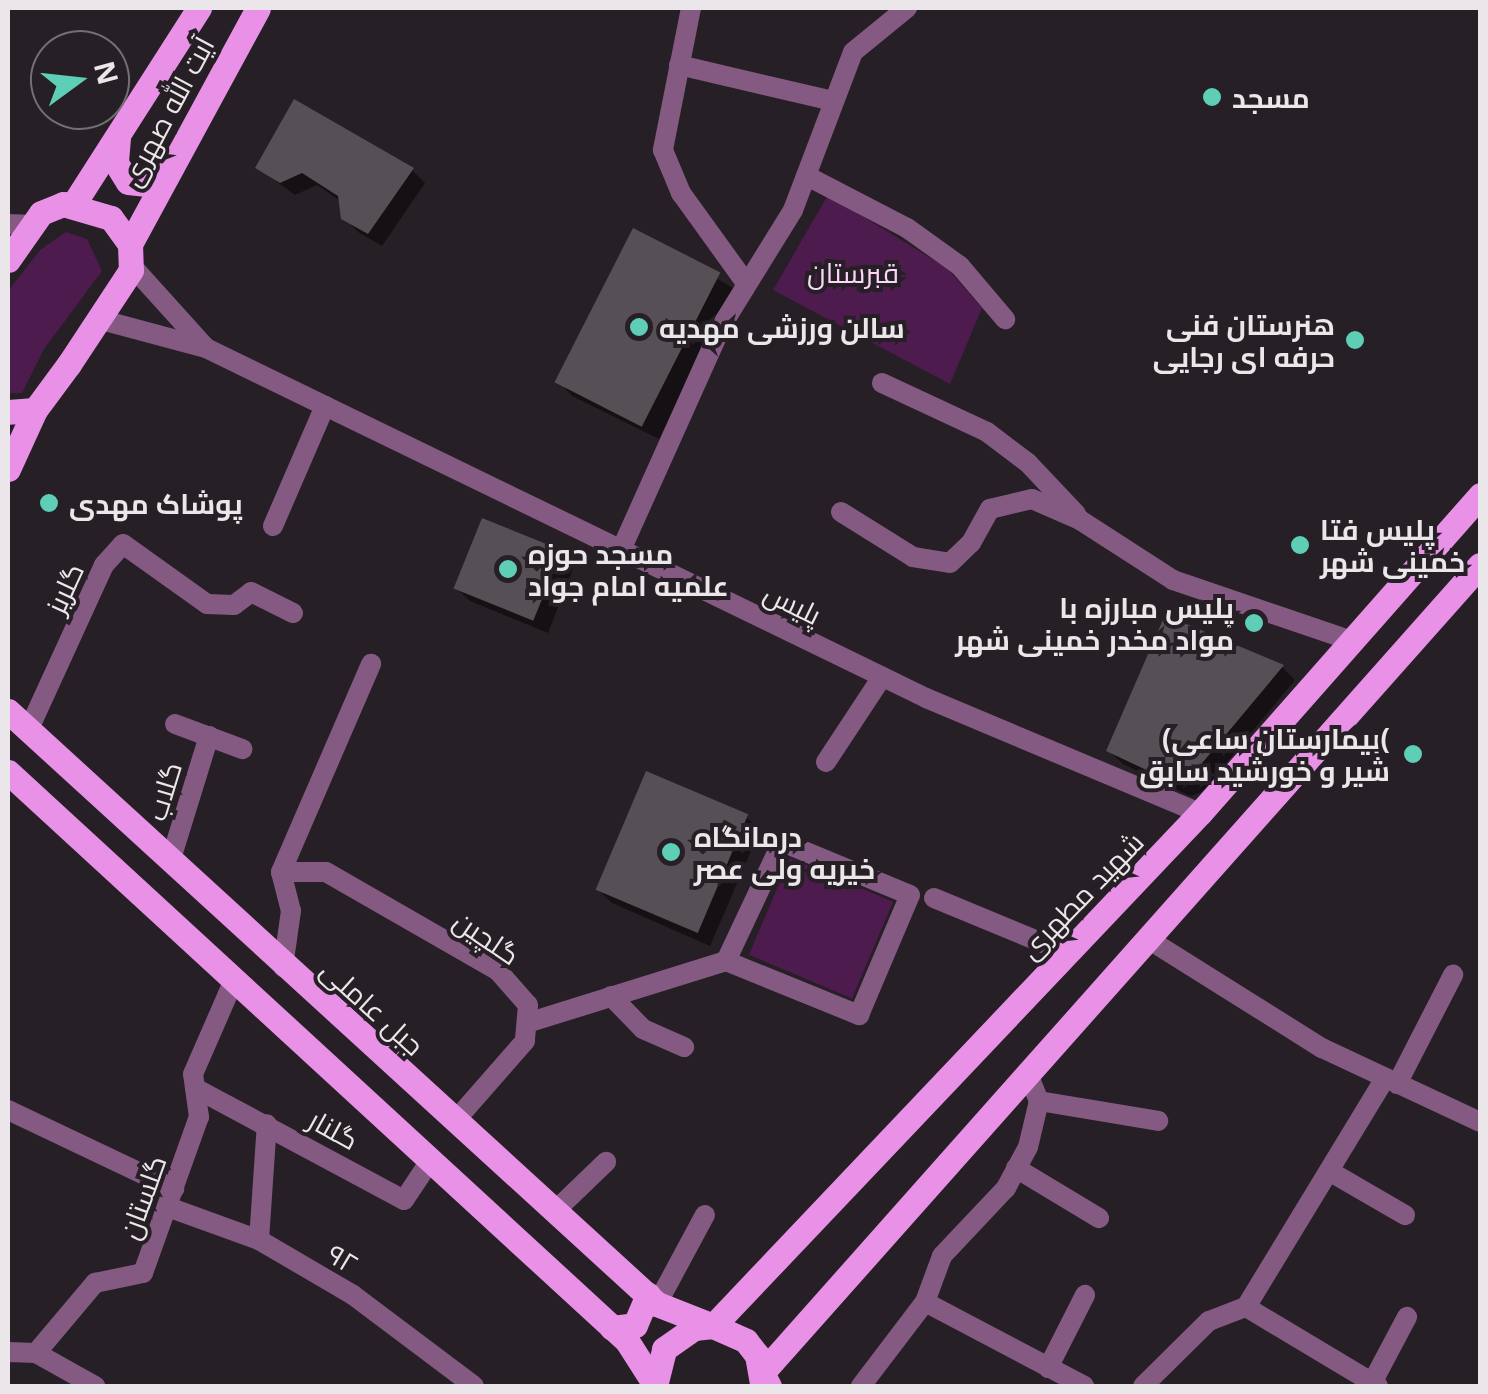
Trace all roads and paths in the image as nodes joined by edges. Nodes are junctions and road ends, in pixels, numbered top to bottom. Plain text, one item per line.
1 (199, 8) edge
2 (258, 8) edge
3 (691, 8) edge
4 (907, 8) edge
5 (679, 65) junction
6 (832, 101) junction
7 (118, 138) junction
8 (167, 173) junction
9 (807, 176) junction
10 (73, 206) junction
11 (20, 225) edge
12 (130, 255) junction
13 (8, 260) edge
14 (746, 283) junction
15 (98, 319) junction
16 (1005, 319) dead end
17 (206, 348) junction
18 (882, 383) dead end
19 (325, 406) junction
20 (35, 410) junction
21 (8, 412) edge
22 (8, 469) edge
23 (1480, 495) edge
24 (841, 512) dead end
25 (1080, 520) junction
26 (274, 526) dead end
27 (621, 550) junction
28 (1480, 567) edge
29 (293, 613) dead end
30 (1352, 641) junction
31 (370, 664) dead end
32 (882, 677) junction
33 (8, 711) edge
34 (175, 724) dead end
35 (28, 730) junction
36 (209, 736) junction
37 (242, 749) dead end
38 (826, 762) dead end
39 (8, 772) edge
40 (1200, 813) junction
41 (170, 862) junction
42 (281, 872) junction
43 (934, 898) dead end
44 (1148, 939) junction
45 (1067, 953) junction
46 (726, 961) junction
47 (284, 966) junction
48 (1453, 975) dead end
49 (234, 980) junction
50 (612, 996) junction
51 (527, 1023) junction
52 (684, 1048) dead end
53 (1028, 1074) junction
54 (1391, 1081) junction
55 (195, 1088) junction
56 (1039, 1101) junction
57 (8, 1110) edge
58 (455, 1121) junction
59 (1158, 1121) dead end
60 (1480, 1122) edge
61 (267, 1124) junction
62 (430, 1161) junction
63 (606, 1162) dead end
64 (1016, 1168) junction
65 (1329, 1170) junction
66 (171, 1198) junction
67 (555, 1211) junction
68 (706, 1215) dead end
69 (1406, 1215) dead end
70 (1099, 1218) dead end
71 (260, 1240) junction
72 (1085, 1295) dead end
73 (653, 1300) junction
74 (925, 1302) junction
75 (1246, 1306) junction
76 (1408, 1316) dead end
77 (713, 1326) junction
78 (612, 1328) junction
79 (8, 1352) edge
80 (36, 1353) junction
81 (1048, 1368) junction
82 (764, 1382) edge
83 (1375, 1385) edge
84 (95, 1386) edge
85 (474, 1386) edge
86 (655, 1386) edge
87 (861, 1386) edge
88 (1084, 1386) edge
89 (1143, 1386) edge

1 - 7 main road, آیت الله صهری
2 - 8 main road, آیت الله صهری
3 - 5 street
4 - 6 street
5 - 6 street
5 - 14 street
6 - 9 street
7 - 8 main road
7 - 10 main road, آیت الله صهری
8 - 12 main road, آیت الله صهری
9 - 14 street
9 - 16 street
10 - 11 main road
10 - 12 main road
11 - 13 main road
12 - 15 main road, آیت الله صهری
12 - 17 street
14 - 27 street
15 - 17 street
15 - 20 main road, آیت الله صهری
17 - 19 street, پلیس
18 - 25 street
19 - 26 street
19 - 27 street, پلیس
20 - 21 main road
20 - 22 main road, آیت الله صهری
23 - 30 main road, شهید مطهری
24 - 25 street
25 - 30 street
27 - 32 street, پلیس
28 - 44 main road
29 - 35 street, گلریز
30 - 40 main road, شهید مطهری
31 - 42 street
32 - 38 street
32 - 40 street, پلیس
33 - 35 main road, جبل عاملی
34 - 36 street
35 - 41 main road, جبل عاملی
36 - 37 street
36 - 41 street, گلاب
39 - 49 main road
40 - 45 main road, شهید مطهری
41 - 47 main road, جبل عاملی
42 - 47 street
42 - 51 street, گلچین
43 - 45 street
44 - 53 main road
44 - 54 street
45 - 77 main road, شهید مطهری
46 - 46 street
46 - 50 street
47 - 58 main road, جبل عاملی
48 - 54 street
49 - 55 street, گلستان
49 - 62 main road
50 - 51 street
50 - 52 street
51 - 58 street
53 - 56 street
53 - 82 main road
54 - 60 street
54 - 65 street
55 - 61 street, گلنار
55 - 66 street, گلستان
56 - 59 street
56 - 64 street
57 - 66 street, ۹۲
58 - 67 main road, جبل عاملی
61 - 62 street, گلنار
61 - 71 street
62 - 78 main road
63 - 67 street
64 - 70 street
64 - 74 street
65 - 69 street
65 - 75 street
66 - 71 street, ۹۲
66 - 80 street, گلستان
67 - 73 main road, جبل عاملی
68 - 73 street
71 - 85 street, ۹۲
72 - 81 street
73 - 77 main road, جبل عاملی
73 - 78 main road
74 - 81 street
74 - 87 street
75 - 83 street
75 - 89 street
76 - 83 street
77 - 82 main road, جبل عاملی
77 - 86 main road
78 - 86 main road
79 - 80 street
80 - 84 street
81 - 88 street

